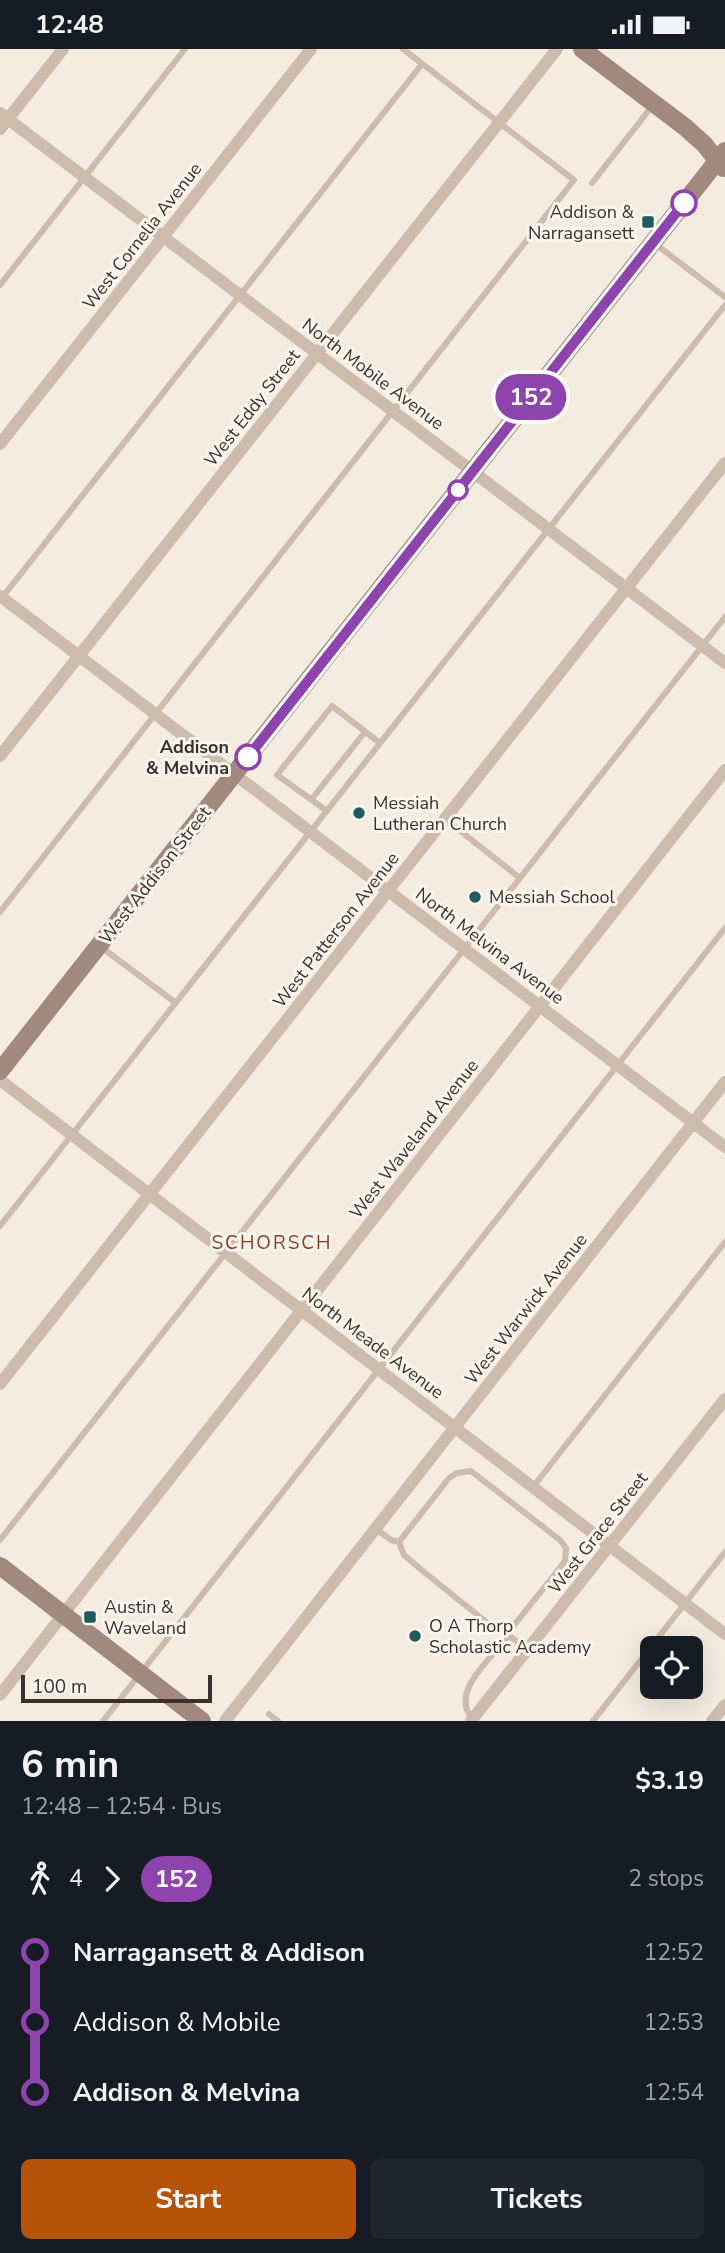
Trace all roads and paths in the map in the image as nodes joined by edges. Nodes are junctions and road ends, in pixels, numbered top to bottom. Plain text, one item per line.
1 (63, 49) edge
2 (185, 49) edge
3 (311, 49) edge
4 (403, 49) edge
5 (556, 49) edge
6 (582, 49) edge
7 (422, 64) junction
8 (654, 104) junction
9 (3, 120) edge
10 (499, 123) junction
11 (722, 160) edge
12 (84, 177) junction
13 (592, 183) dead end
14 (163, 237) junction
15 (653, 242) junction
16 (0, 285) edge
17 (240, 295) junction
18 (725, 297) edge
19 (725, 305) edge
20 (317, 353) junction
21 (393, 411) junction
22 (0, 445) edge
23 (725, 463) edge
24 (472, 471) junction
25 (548, 529) junction
26 (627, 589) junction
27 (1, 598) edge
28 (725, 617) edge
29 (702, 646) junction
30 (79, 656) junction
31 (725, 663) edge
32 (155, 714) junction
33 (365, 732) junction
34 (380, 743) junction
35 (0, 756) edge
36 (725, 770) edge
37 (234, 774) junction
38 (311, 800) junction
39 (327, 811) junction
40 (445, 819) junction
41 (310, 832) junction
42 (520, 878) junction
43 (389, 891) junction
44 (0, 912) edge
45 (725, 928) edge
46 (99, 946) junction
47 (465, 949) junction
48 (176, 1003) junction
49 (540, 1006) junction
50 (617, 1065) junction
51 (0, 1071) edge
52 (0, 1080) edge
53 (725, 1082) edge
54 (693, 1123) junction
55 (72, 1135) junction
56 (725, 1147) edge
57 (150, 1195) junction
58 (0, 1226) edge
59 (725, 1242) edge
60 (226, 1253) junction
61 (301, 1310) junction
62 (379, 1369) junction
63 (0, 1384) edge
64 (725, 1399) edge
65 (455, 1428) junction
66 (533, 1487) junction
67 (376, 1529) junction
68 (0, 1540) edge
69 (399, 1542) junction
70 (610, 1546) junction
71 (725, 1552) edge
72 (0, 1566) edge
73 (685, 1603) junction
74 (63, 1615) junction
75 (725, 1634) edge
76 (508, 1635) junction
77 (528, 1650) junction
78 (140, 1674) junction
79 (0, 1695) edge
80 (725, 1705) edge
81 (269, 1714) dead end
82 (472, 1720) edge
83 (103, 1721) edge
84 (202, 1721) edge
85 (225, 1721) edge
86 (278, 1721) edge
87 (593, 1721) edge
88 (712, 1721) edge

1 - 9 street
2 - 12 lane
3 - 14 street, West Cornelia Avenue
4 - 7 lane
5 - 10 street, West Eddy Street
6 - 8 street
7 - 10 lane
7 - 17 lane
8 - 11 street
8 - 13 lane
9 - 12 street, North Mobile Avenue
10 - 20 street, West Eddy Street
10 - 21 lane
11 - 15 street, West Addison Street
12 - 14 street, North Mobile Avenue
12 - 16 lane
14 - 17 street, North Mobile Avenue
14 - 22 street, West Cornelia Avenue
15 - 18 lane
15 - 24 street, West Addison Street
17 - 20 street, North Mobile Avenue
17 - 27 lane
19 - 25 lane
20 - 21 street, North Mobile Avenue
20 - 30 street, West Eddy Street
21 - 24 street, North Mobile Avenue
21 - 32 lane
23 - 26 street, West Patterson Avenue
24 - 25 street, North Mobile Avenue
24 - 37 street, West Addison Street
25 - 26 street, North Mobile Avenue
25 - 34 lane
26 - 29 street, North Mobile Avenue
26 - 40 street, West Patterson Avenue
27 - 30 street, North Melvina Avenue
28 - 29 lane
29 - 31 street, North Mobile Avenue
29 - 42 lane
30 - 32 street, North Melvina Avenue
30 - 35 street, West Eddy Street
32 - 37 street, North Melvina Avenue
32 - 44 lane
33 - 34 lane
33 - 38 lane
33 - 38 lane
34 - 39 lane
36 - 49 street, West Waveland Avenue
37 - 41 street, North Melvina Avenue
37 - 46 street, West Addison Street
38 - 39 lane
39 - 41 lane
40 - 42 lane
40 - 43 street, West Patterson Avenue
41 - 43 street, North Melvina Avenue
41 - 48 lane
42 - 47 lane
43 - 47 street, North Melvina Avenue
43 - 57 street, West Patterson Avenue
45 - 50 lane
46 - 48 lane
46 - 51 street, West Addison Street
47 - 49 street, North Melvina Avenue
47 - 60 lane
48 - 55 lane
49 - 50 street, North Melvina Avenue
49 - 61 street, West Waveland Avenue
50 - 54 street, North Melvina Avenue
50 - 62 lane
52 - 55 street, North Meade Avenue
53 - 54 street, West Warwick Avenue
54 - 56 street, North Melvina Avenue
54 - 65 street, West Warwick Avenue
55 - 57 street, North Meade Avenue
55 - 58 lane
57 - 60 street, North Meade Avenue
57 - 63 street, West Patterson Avenue
59 - 66 lane
60 - 61 street, North Meade Avenue
60 - 68 lane
61 - 62 street, North Meade Avenue
61 - 74 street, West Waveland Avenue
62 - 65 street, North Meade Avenue
62 - 78 lane
64 - 70 street, West Grace Street
65 - 66 street, North Meade Avenue
65 - 67 street, West Warwick Avenue
66 - 70 street, North Meade Avenue
67 - 69 lane
67 - 85 street, West Warwick Avenue
69 - 76 lane
69 - 76 lane
70 - 73 street, North Meade Avenue
70 - 77 street, West Grace Street
71 - 73 lane
72 - 74 street
73 - 75 street, North Meade Avenue
73 - 87 lane
74 - 78 street
74 - 79 street, West Waveland Avenue
76 - 77 lane
76 - 82 lane
77 - 82 street, West Grace Street
78 - 83 lane
78 - 84 street
80 - 88 street
81 - 86 lane

